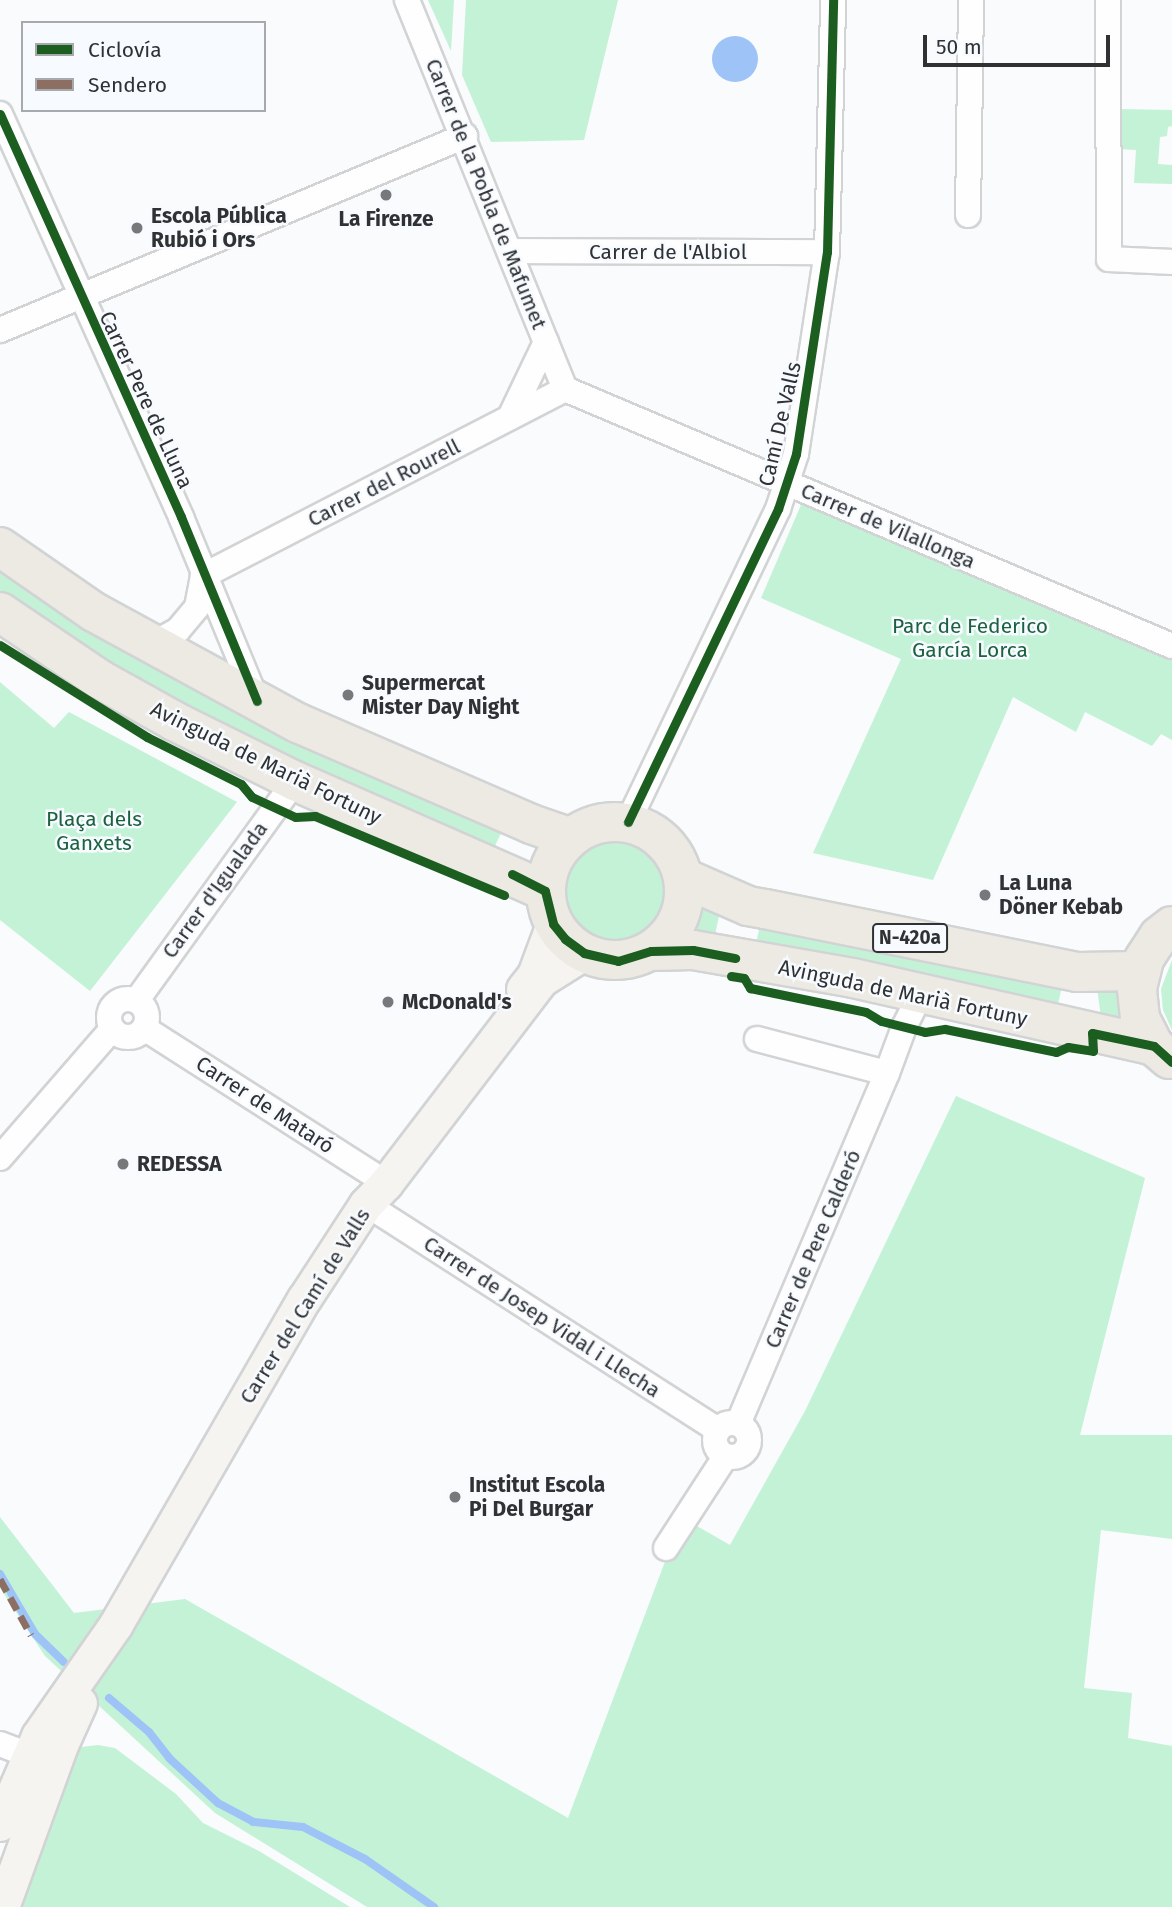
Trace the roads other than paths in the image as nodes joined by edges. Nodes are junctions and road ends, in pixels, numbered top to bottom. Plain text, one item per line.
1 (407, 0) edge
2 (833, 0) edge
3 (971, 0) edge
4 (1108, 0) edge
5 (0, 114) edge
6 (465, 136) junction
7 (968, 215) dead end
8 (510, 251) junction
9 (827, 252) junction
10 (1172, 262) edge
11 (81, 298) junction
12 (0, 330) edge
13 (546, 342) junction
14 (565, 389) junction
15 (510, 417) junction
16 (787, 484) junction
17 (0, 547) edge
18 (203, 576) junction
19 (0, 612) edge
20 (150, 645) junction
21 (1172, 646) edge
22 (257, 701) junction
23 (295, 781) junction
24 (628, 822) junction
25 (569, 837) junction
26 (684, 878) junction
27 (549, 908) junction
28 (1172, 926) edge
29 (651, 951) junction
30 (584, 953) junction
31 (1141, 971) junction
32 (538, 977) junction
33 (920, 995) junction
34 (137, 1000) junction
35 (144, 1028) junction
36 (112, 1029) junction
37 (757, 1039) dead end
38 (1163, 1054) edge
39 (887, 1073) junction
40 (0, 1158) edge
41 (376, 1188) junction
42 (728, 1427) junction
43 (666, 1548) dead end
44 (116, 1624) junction
45 (14, 1749) edge
46 (0, 1824) edge
47 (0, 1893) edge
48 (2, 1907) edge

1 - 6 street, Carrer de la Pobla de Mafumet
2 - 9 street, Camí De Valls
3 - 7 street
4 - 10 street
5 - 11 street, Carrer Pere de Lluna
6 - 8 street, Carrer de la Pobla de Mafumet
6 - 11 street
8 - 9 street, Carrer de l'Albiol
8 - 13 street, Carrer de la Pobla de Mafumet
9 - 16 street, Camí De Valls
11 - 12 street
11 - 18 street, Carrer Pere de Lluna
13 - 14 street, Carrer de la Pobla de Mafumet
13 - 15 street
14 - 15 street, Carrer del Rourell
14 - 16 street, Carrer de Vilallonga
15 - 18 street, Carrer del Rourell
16 - 21 street, Carrer de Vilallonga
16 - 24 street, Camí De Valls
17 - 20 main road
18 - 20 street
18 - 22 street, Carrer Pere de Lluna
19 - 23 main road, Avinguda de Marià Fortuny / N-420a
20 - 22 main road
22 - 25 main road
23 - 27 main road, Avinguda de Marià Fortuny / N-420a
23 - 34 street, Carrer d'Igualada
24 - 25 main road
24 - 26 main road
25 - 27 main road
26 - 29 main road, N-420a
26 - 31 main road, N-420a
27 - 30 main road, N-420a
27 - 32 main road, Carrer del Camí de Valls
28 - 31 main road, N-420a
29 - 30 main road, N-420a
29 - 33 main road, Avinguda de Marià Fortuny / N-420a
30 - 32 main road, Carrer del Camí de Valls
31 - 38 main road, N-420a
32 - 41 main road, Carrer del Camí de Valls
33 - 38 main road, Avinguda de Marià Fortuny / N-420a
33 - 39 street, Carrer de Pere Calderó
34 - 35 street
34 - 36 street
35 - 36 street
35 - 41 street, Carrer de Mataró
36 - 40 street
37 - 39 street
39 - 42 street, Carrer de Pere Calderó
41 - 42 street, Carrer de Josep Vidal i Llecha
41 - 44 main road, Carrer del Camí de Valls
42 - 43 street
44 - 45 main road, Carrer del Camí de Valls
44 - 48 main road, Carrer del Camí de Valls
45 - 46 main road, Carrer del Camí de Valls
45 - 47 main road

